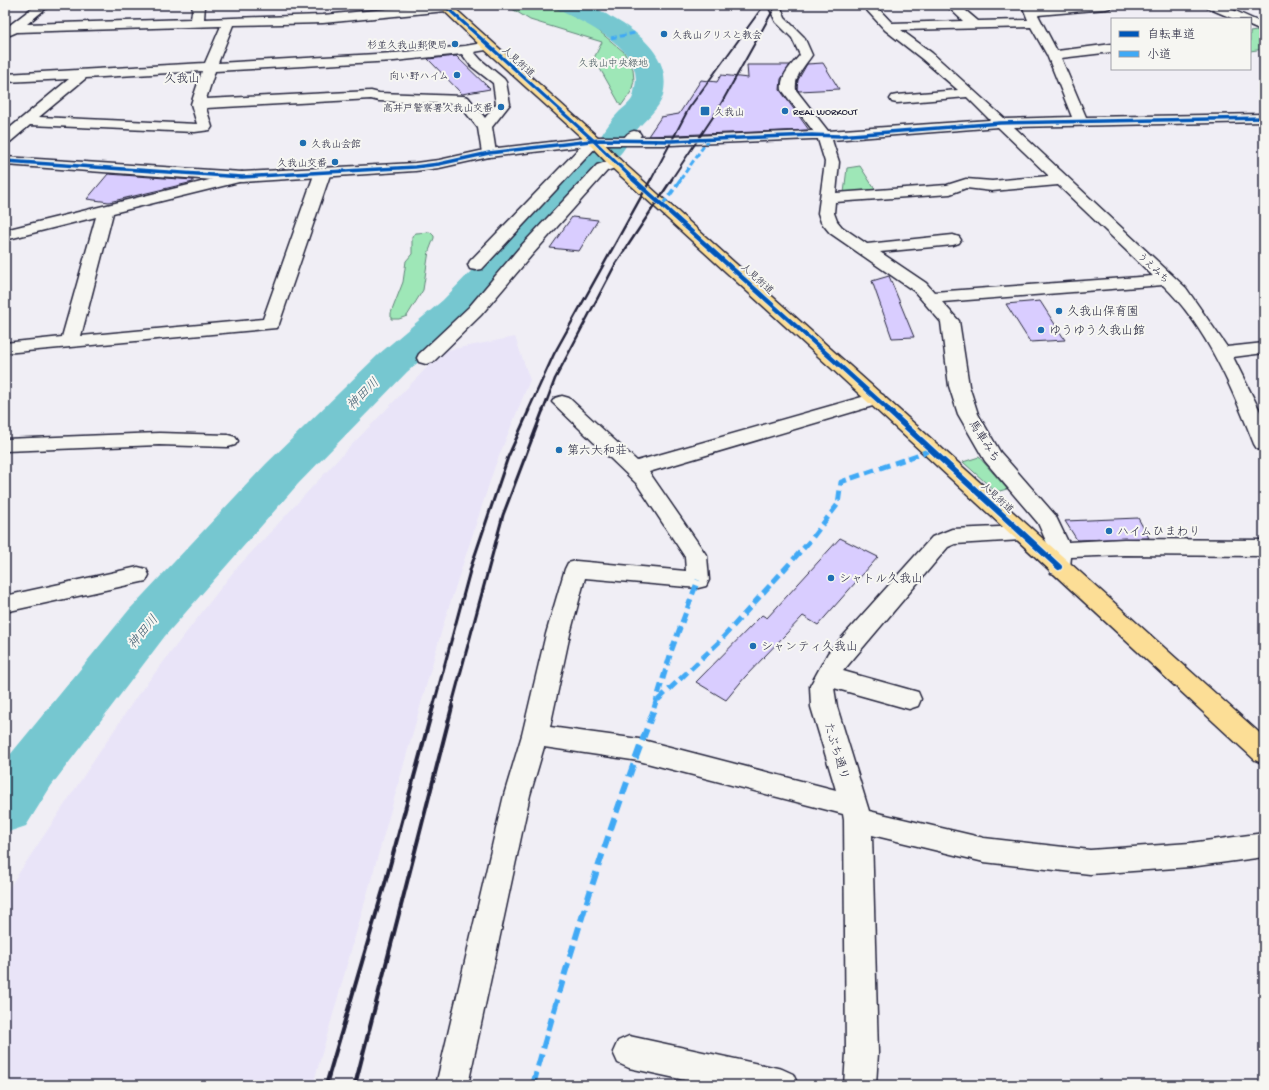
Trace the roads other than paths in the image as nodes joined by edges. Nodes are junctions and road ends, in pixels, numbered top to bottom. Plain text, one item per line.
1 (44, 5) edge
2 (199, 5) edge
3 (774, 5) edge
4 (868, 5) edge
5 (952, 5) edge
6 (1106, 5) edge
7 (1212, 5) edge
8 (445, 6) edge
9 (1031, 13) edge
10 (1242, 18) edge
11 (1251, 22) edge
12 (197, 23) junction
13 (228, 23) junction
14 (975, 25) junction
15 (889, 27) junction
16 (1264, 28) edge
17 (1251, 30) edge
18 (10, 32) edge
19 (488, 46) junction
20 (1111, 48) edge
21 (465, 50) junction
22 (1053, 55) junction
23 (210, 66) junction
24 (82, 74) junction
25 (5, 78) edge
26 (970, 93) junction
27 (897, 99) dead end
28 (198, 104) junction
29 (1264, 118) edge
30 (28, 121) junction
31 (1081, 121) junction
32 (1000, 123) junction
33 (486, 128) junction
34 (824, 136) junction
35 (5, 140) edge
36 (597, 142) junction
37 (489, 153) junction
38 (612, 160) junction
39 (5, 161) edge
40 (323, 172) junction
41 (242, 177) junction
42 (1061, 180) junction
43 (828, 198) junction
44 (106, 210) junction
45 (5, 235) edge
46 (953, 240) dead end
47 (866, 249) junction
48 (476, 265) dead end
49 (1167, 280) junction
50 (931, 298) junction
51 (70, 342) junction
52 (5, 348) edge
53 (1264, 348) edge
54 (1222, 353) junction
55 (426, 358) dead end
56 (876, 399) junction
57 (562, 402) dead end
58 (228, 441) dead end
59 (1264, 444) edge
60 (5, 445) edge
61 (634, 469) junction
62 (1022, 533) junction
63 (1264, 548) edge
64 (1060, 558) junction
65 (138, 575) dead end
66 (5, 604) edge
67 (827, 676) junction
68 (909, 699) dead end
69 (535, 735) junction
70 (1264, 753) edge
71 (857, 813) junction
72 (1264, 845) edge
73 (629, 1052) dead end
74 (452, 1085) edge
75 (782, 1085) edge
76 (860, 1085) edge

1 - 18 street
2 - 12 street
3 - 34 street
4 - 15 street, うえみち
5 - 14 street
6 - 9 street
7 - 10 street
8 - 13 street
8 - 19 main road, 人見街道
9 - 14 street
9 - 22 street
11 - 16 street
12 - 13 street
12 - 18 street
13 - 23 street
14 - 15 street
15 - 26 street, うえみち
16 - 17 street
19 - 21 street
19 - 36 main road, 人見街道
20 - 22 street
21 - 23 street
21 - 33 street
22 - 31 street
23 - 24 street
23 - 28 street
24 - 25 street
24 - 30 street
26 - 27 street
26 - 32 street, うえみち
28 - 30 street
28 - 33 street
29 - 31 street
30 - 35 street
31 - 32 street
32 - 34 street
32 - 42 street, うえみち
33 - 37 street
34 - 36 street
34 - 43 street
36 - 37 street
36 - 38 main road, 人見街道
36 - 48 street
37 - 40 street
38 - 55 street
38 - 56 main road, 人見街道
39 - 41 street
40 - 41 street
40 - 51 street
41 - 44 street
42 - 43 street
42 - 49 street, うえみち
43 - 47 street
44 - 45 street
44 - 51 street
46 - 47 street
47 - 50 street
49 - 50 street
49 - 54 street, うえみち
50 - 64 street, 馬車みち
51 - 52 street
53 - 54 street
54 - 59 street, うえみち
56 - 61 street
56 - 62 main road, 人見街道
57 - 61 street
58 - 60 street
61 - 69 street
62 - 64 main road, 人見街道
62 - 67 street, たぶち通り
63 - 64 street
64 - 70 main road, 人見街道
65 - 66 street
67 - 68 street
67 - 71 street, たぶち通り
69 - 71 street
69 - 74 street
71 - 72 street
71 - 76 street, たぶち通り
73 - 75 street

